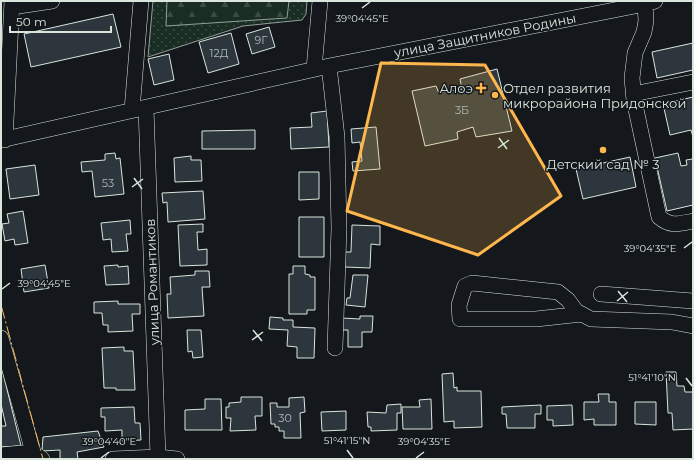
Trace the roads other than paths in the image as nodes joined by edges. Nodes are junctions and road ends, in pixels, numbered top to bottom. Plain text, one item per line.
1 (52, 1) edge
2 (141, 1) edge
3 (320, 1) edge
4 (650, 2) edge
5 (12, 4) edge
6 (321, 67) junction
7 (693, 82) edge
8 (633, 94) junction
9 (139, 109) junction
10 (3, 140) edge
11 (693, 221) edge
12 (601, 294) dead end
13 (693, 301) edge
14 (582, 314) junction
15 (693, 326) edge
16 (1, 338) edge
17 (335, 348) dead end
18 (1, 455) edge
19 (38, 456) edge
20 (158, 457) junction
21 (113, 459) edge
22 (176, 459) edge

1 - 5 street
2 - 9 street, улица Романтиков
3 - 6 street
4 - 6 street, улица Защитников Родины
4 - 8 street
5 - 10 street
6 - 9 street, улица Защитников Родины
6 - 17 street
7 - 8 street
8 - 11 street
9 - 10 street, улица Защитников Родины
9 - 20 street, улица Романтиков
12 - 13 street
14 - 14 street
14 - 15 street
16 - 19 street
18 - 19 street
20 - 21 street
20 - 22 street

